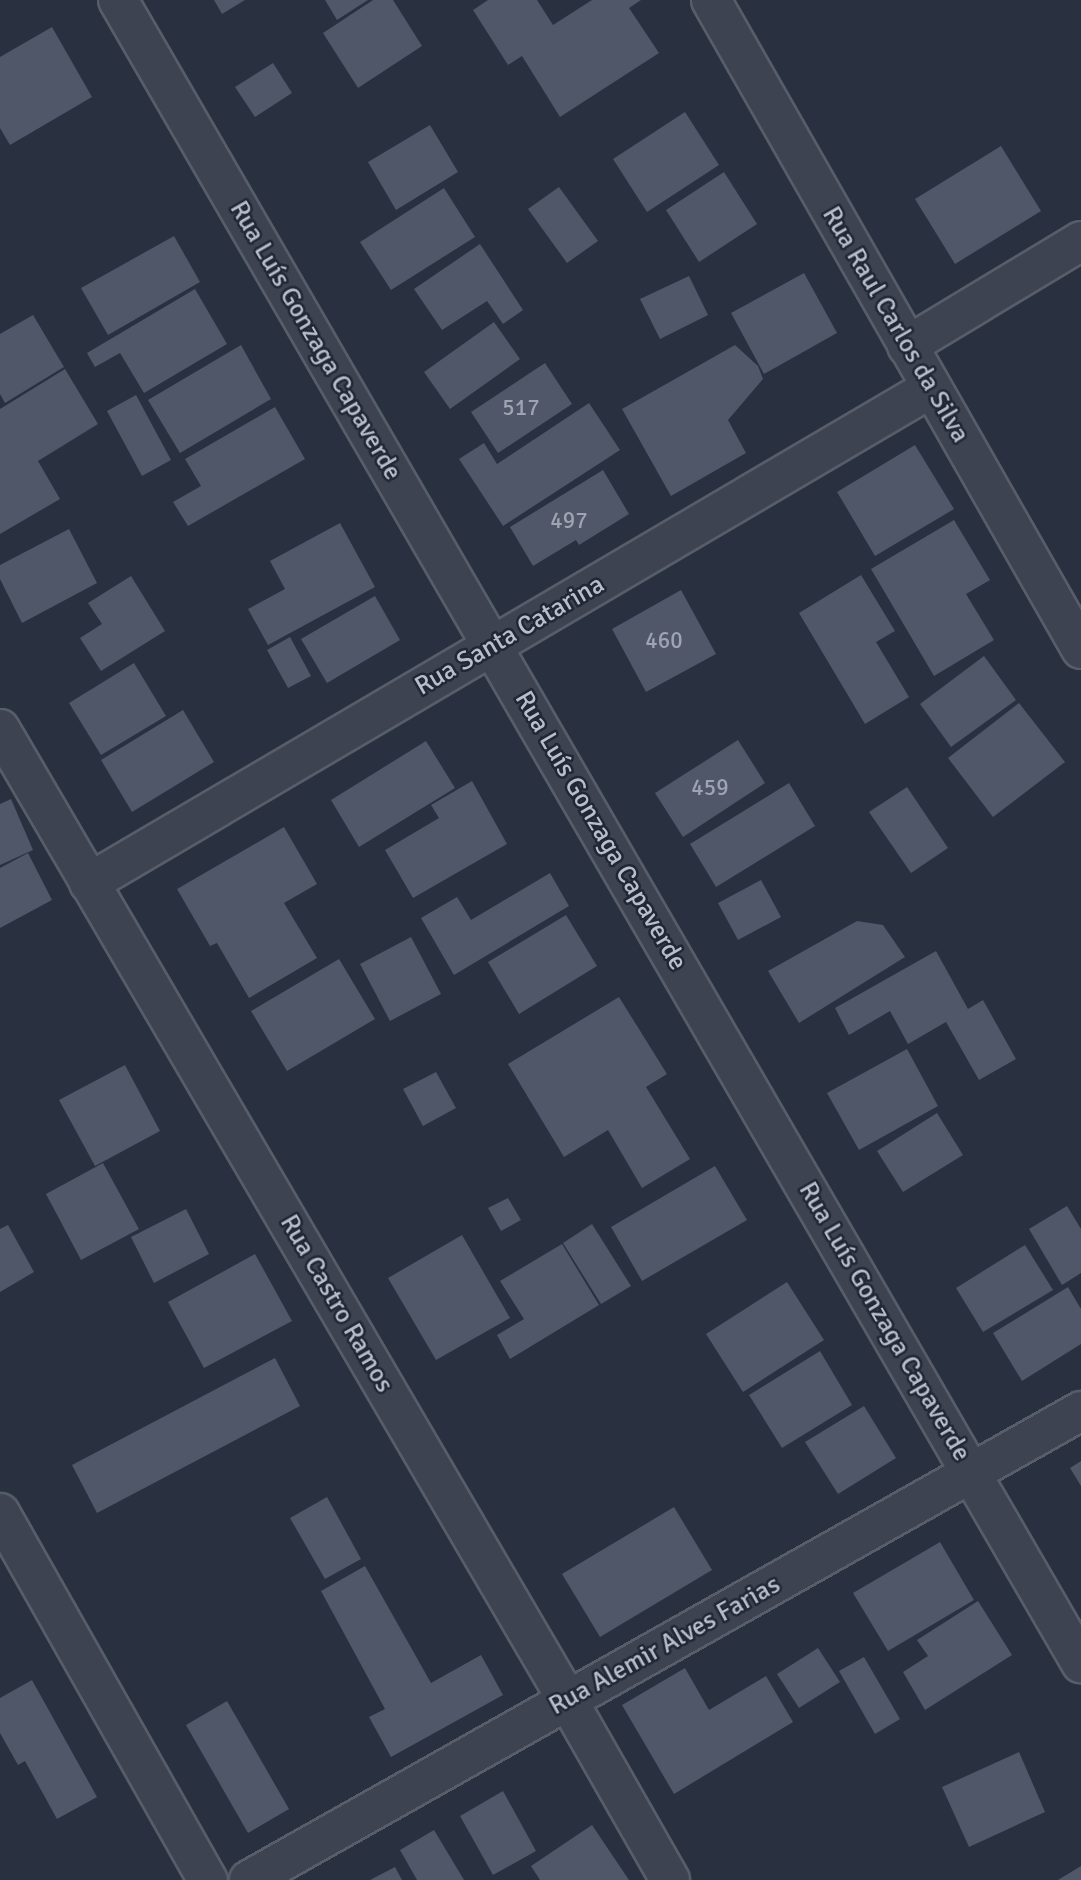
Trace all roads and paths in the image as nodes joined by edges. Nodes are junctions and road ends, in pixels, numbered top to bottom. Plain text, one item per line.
1 (118, 0) edge
2 (711, 0) edge
3 (1081, 241) edge
4 (907, 346) junction
5 (931, 388) junction
6 (492, 646) junction
7 (1081, 649) edge
8 (0, 729) edge
9 (89, 883) junction
10 (1081, 1411) edge
11 (971, 1473) junction
12 (0, 1513) edge
13 (1081, 1663) edge
14 (568, 1701) junction
15 (208, 1880) edge
16 (249, 1880) edge
17 (670, 1880) edge

1 - 6 street, Rua Luís Gonzaga Capaverde
2 - 4 street, Rua Raul Carlos da Silva
3 - 4 street
4 - 5 street, Rua Raul Carlos da Silva
5 - 6 street, Rua Santa Catarina
5 - 7 street, Rua Raul Carlos da Silva
6 - 9 street, Rua Santa Catarina
6 - 11 street, Rua Luís Gonzaga Capaverde
8 - 9 street, Rua Castro Ramos
9 - 14 street, Rua Castro Ramos
10 - 11 street, Rua Alemir Alves Farias
11 - 13 street, Rua Luís Gonzaga Capaverde
11 - 14 street, Rua Alemir Alves Farias
12 - 15 street
14 - 16 street, Rua Alemir Alves Farias
14 - 17 street, Rua Castro Ramos

